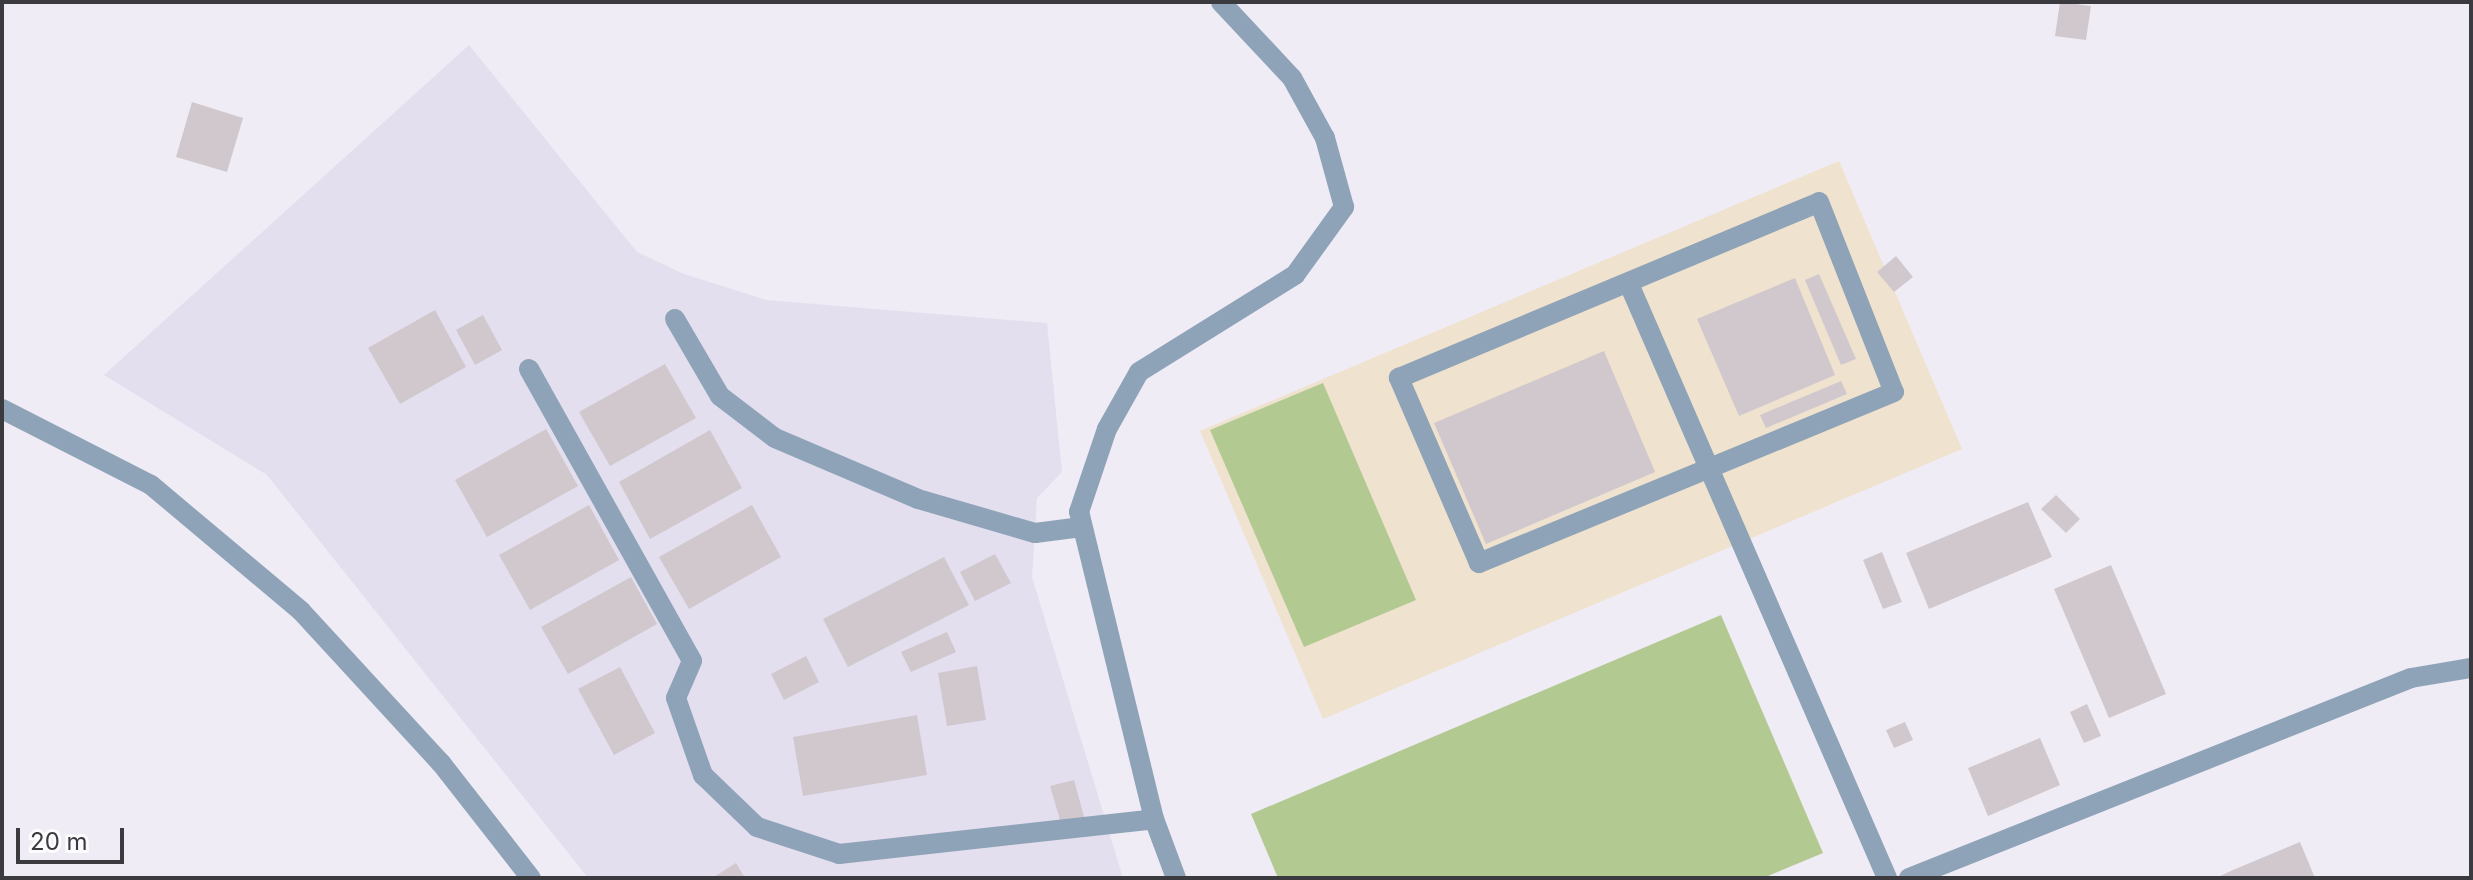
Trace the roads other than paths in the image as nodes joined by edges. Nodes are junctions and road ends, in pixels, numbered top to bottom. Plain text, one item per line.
1 (1221, 2) edge
2 (1629, 284) junction
3 (675, 319) dead end
4 (529, 369) dead end
5 (2, 409) edge
6 (1712, 467) junction
7 (1082, 527) junction
8 (2471, 668) edge
9 (1154, 819) junction
10 (531, 878) edge
11 (1176, 878) edge
12 (1887, 878) edge
13 (1909, 878) edge

1 - 7 street
2 - 6 street
2 - 6 street
2 - 6 street
3 - 7 street
4 - 9 street
5 - 10 street
6 - 12 street
7 - 9 street
8 - 13 street
9 - 11 street

